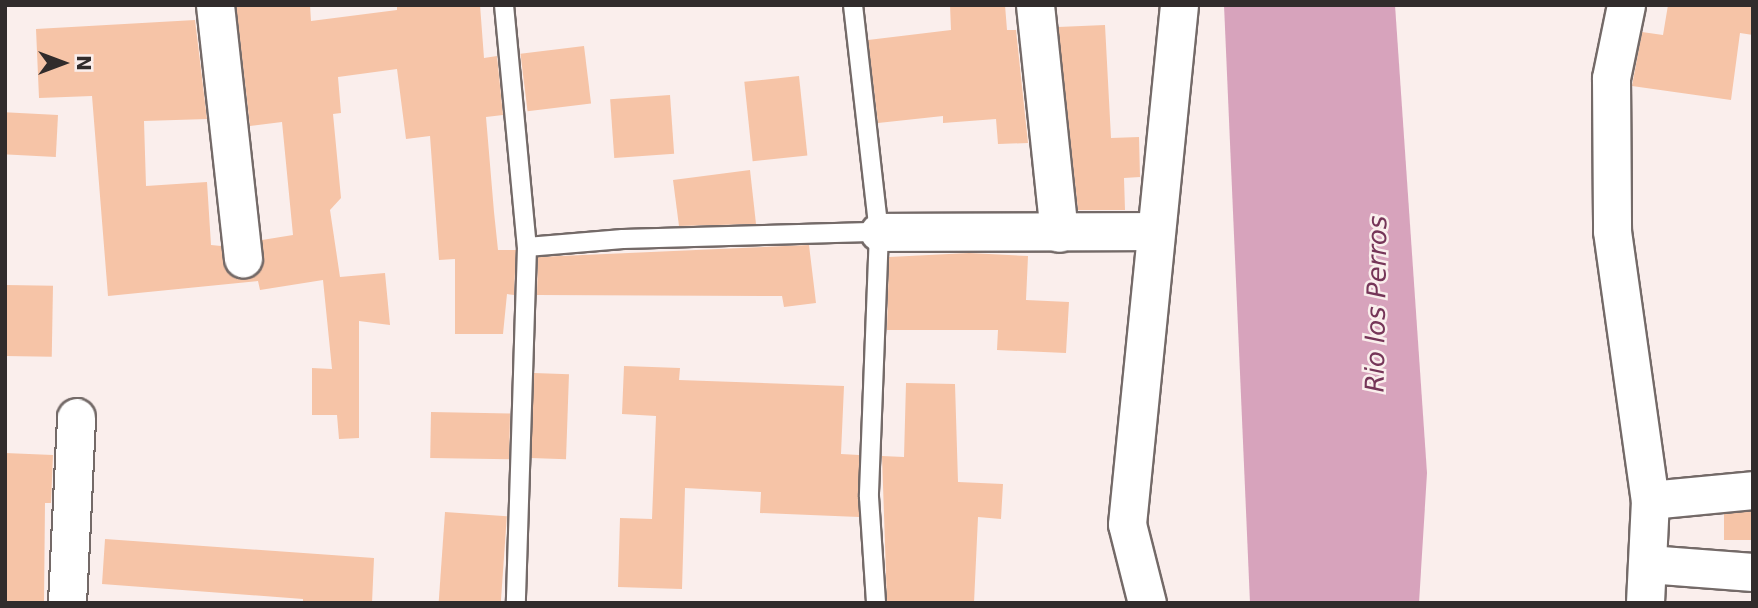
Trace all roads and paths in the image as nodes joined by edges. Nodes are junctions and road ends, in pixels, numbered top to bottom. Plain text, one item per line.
1 (215, 5) edge
2 (504, 5) edge
3 (853, 5) edge
4 (1035, 5) edge
5 (1179, 5) edge
6 (1626, 5) edge
7 (1154, 231) junction
8 (879, 232) junction
9 (1059, 233) junction
10 (527, 247) junction
11 (243, 258) dead end
12 (76, 417) dead end
13 (1753, 490) edge
14 (1650, 500) junction
15 (1648, 564) junction
16 (1753, 572) edge
17 (67, 603) edge
18 (516, 603) edge
19 (876, 603) edge
20 (1147, 603) edge
21 (1645, 603) edge

1 - 11 street
2 - 10 lane
3 - 8 lane
4 - 9 street
5 - 7 street
6 - 14 street
7 - 9 street
7 - 20 street
8 - 9 street
8 - 10 lane
8 - 19 lane
10 - 18 lane
12 - 17 street
13 - 14 street
14 - 15 street
15 - 16 street
15 - 21 street

